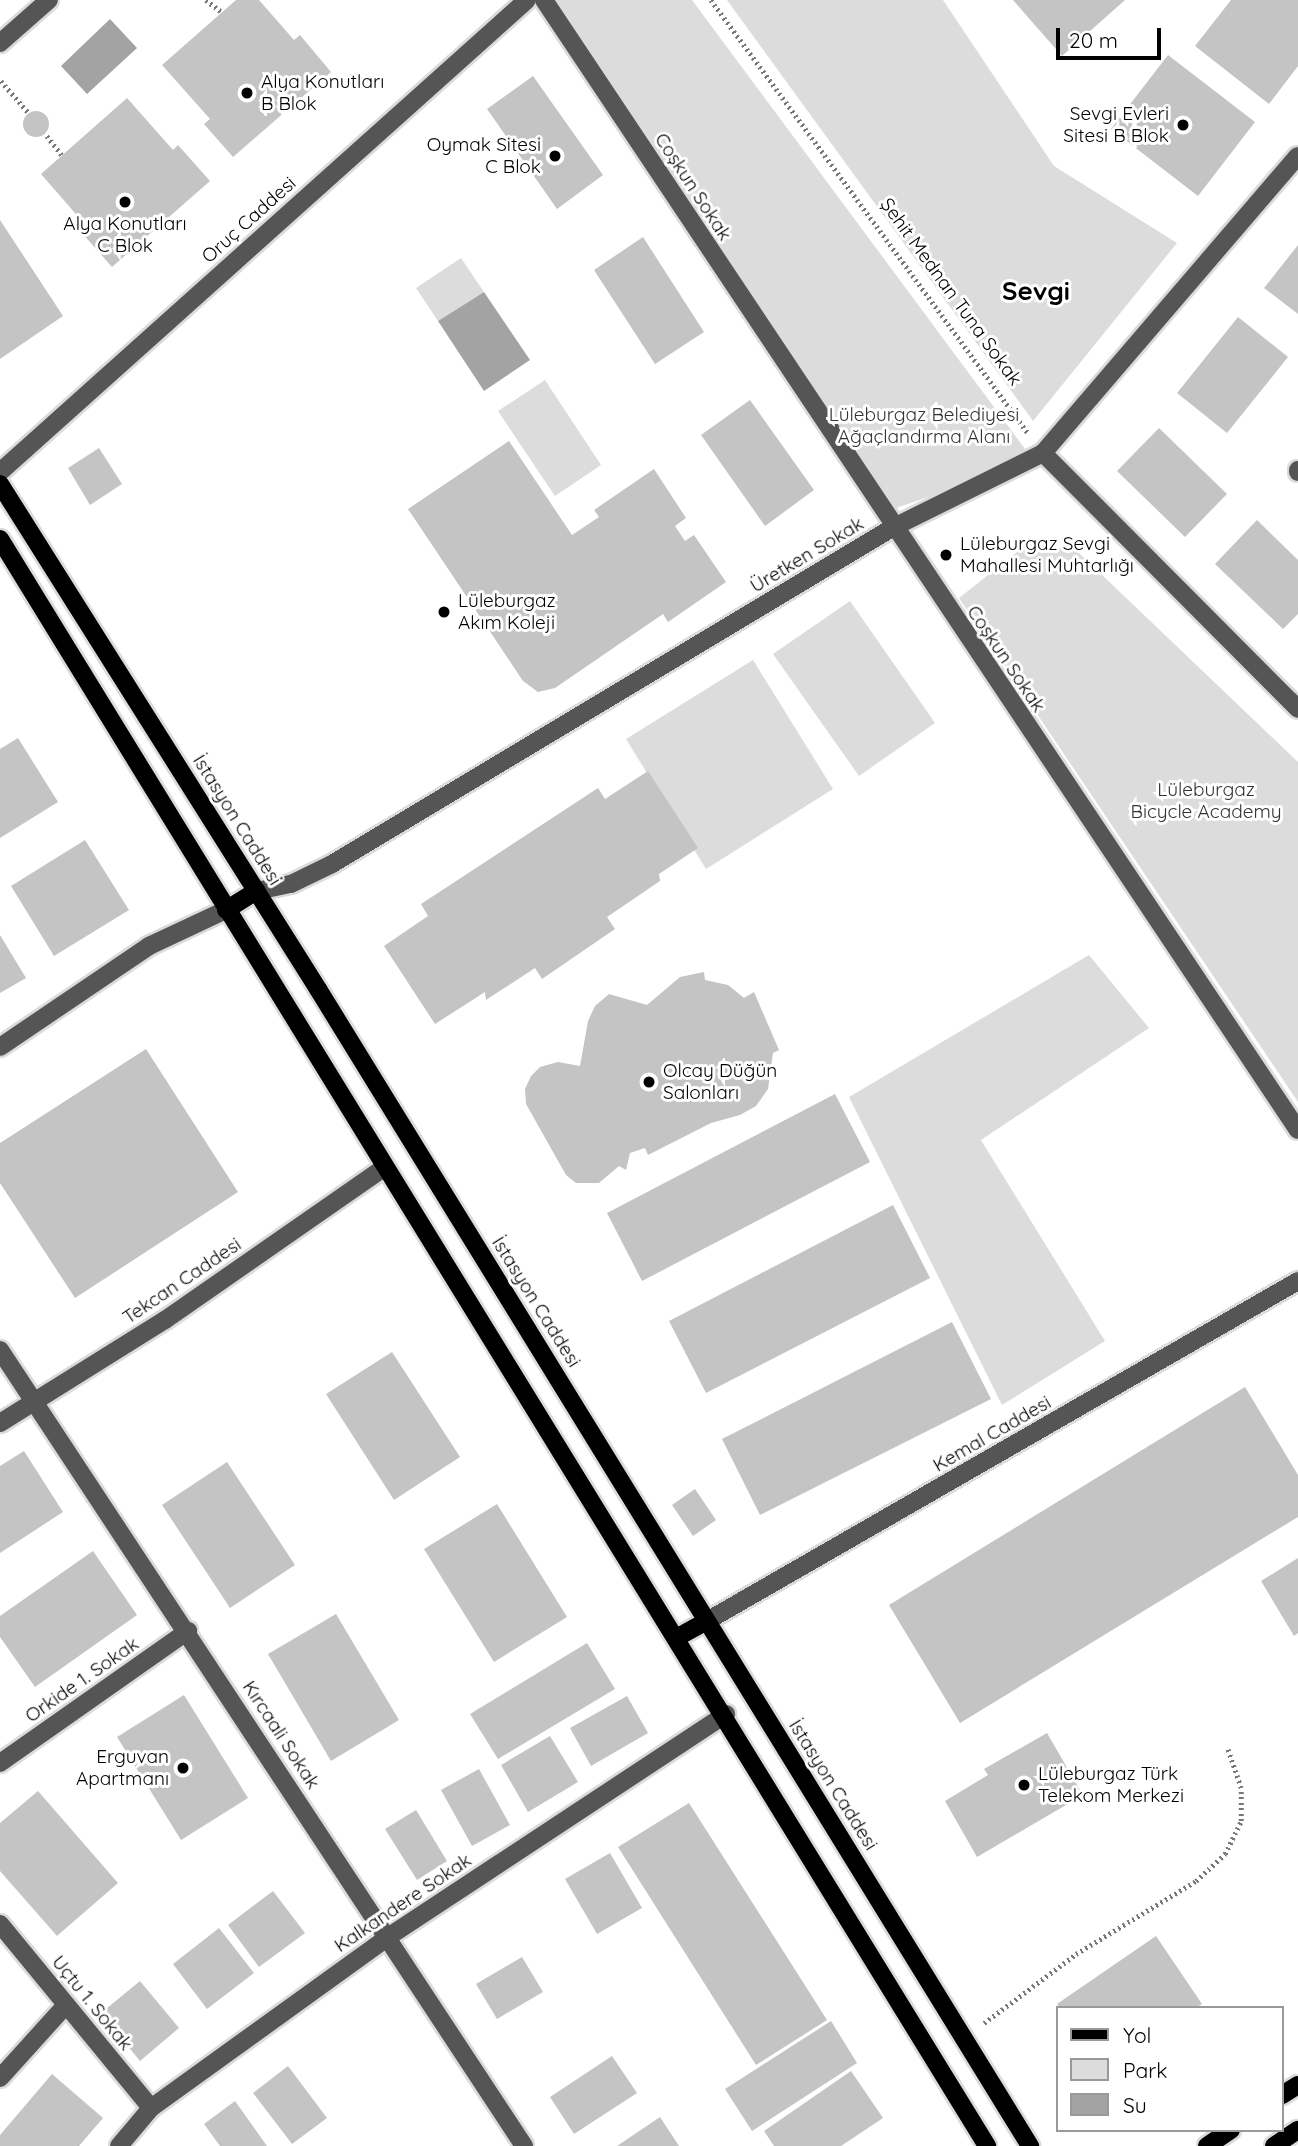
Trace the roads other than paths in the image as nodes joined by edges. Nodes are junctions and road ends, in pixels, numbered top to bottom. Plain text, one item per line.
1 (49, 0) edge
2 (544, 0) edge
3 (519, 3) edge
4 (0, 43) edge
5 (1298, 156) edge
6 (1043, 453) junction
7 (0, 472) edge
8 (0, 484) edge
9 (892, 528) junction
10 (0, 539) edge
11 (1298, 709) edge
12 (257, 891) junction
13 (226, 910) junction
14 (0, 1047) edge
15 (1298, 1130) edge
16 (384, 1168) junction
17 (1298, 1281) edge
18 (0, 1350) edge
19 (34, 1402) junction
20 (0, 1423) edge
21 (707, 1621) junction
22 (188, 1631) junction
23 (676, 1638) junction
24 (726, 1714) junction
25 (0, 1763) edge
26 (0, 1924) edge
27 (388, 1937) junction
28 (66, 2005) junction
29 (0, 2078) edge
30 (151, 2108) junction
31 (1298, 2130) edge
32 (1228, 2132) edge
33 (119, 2146) edge
34 (524, 2146) edge
35 (987, 2146) edge
36 (1030, 2146) edge
37 (1207, 2146) edge
38 (1274, 2146) edge

1 - 4 street
2 - 9 street, Coşkun Sokak
3 - 7 street, Oruç Caddesi
5 - 6 street, Üretken Sokak
6 - 9 street, Üretken Sokak
6 - 11 street
8 - 12 main road, İstasyon Caddesi
9 - 12 street, Üretken Sokak
9 - 15 street, Coşkun Sokak
10 - 13 main road
12 - 13 main road
12 - 21 main road, İstasyon Caddesi
13 - 14 street
13 - 16 main road
16 - 19 street, Tekcan Caddesi
16 - 23 main road
17 - 21 street, Kemal Caddesi
18 - 19 street, Kırcaali Sokak
19 - 20 street, Tekcan Caddesi
19 - 22 street, Kırcaali Sokak
21 - 23 main road
21 - 36 main road, İstasyon Caddesi
22 - 25 street, Orkide 1. Sokak
22 - 27 street, Kırcaali Sokak
23 - 24 main road
24 - 27 street, Kalkandere Sokak
24 - 35 main road
26 - 28 street, Uçtu 1. Sokak
27 - 30 street, Kalkandere Sokak
27 - 34 street, Kırcaali Sokak
28 - 29 street
28 - 30 street, Uçtu 1. Sokak
30 - 33 street, Kalkandere Sokak
31 - 38 main road
32 - 37 main road

